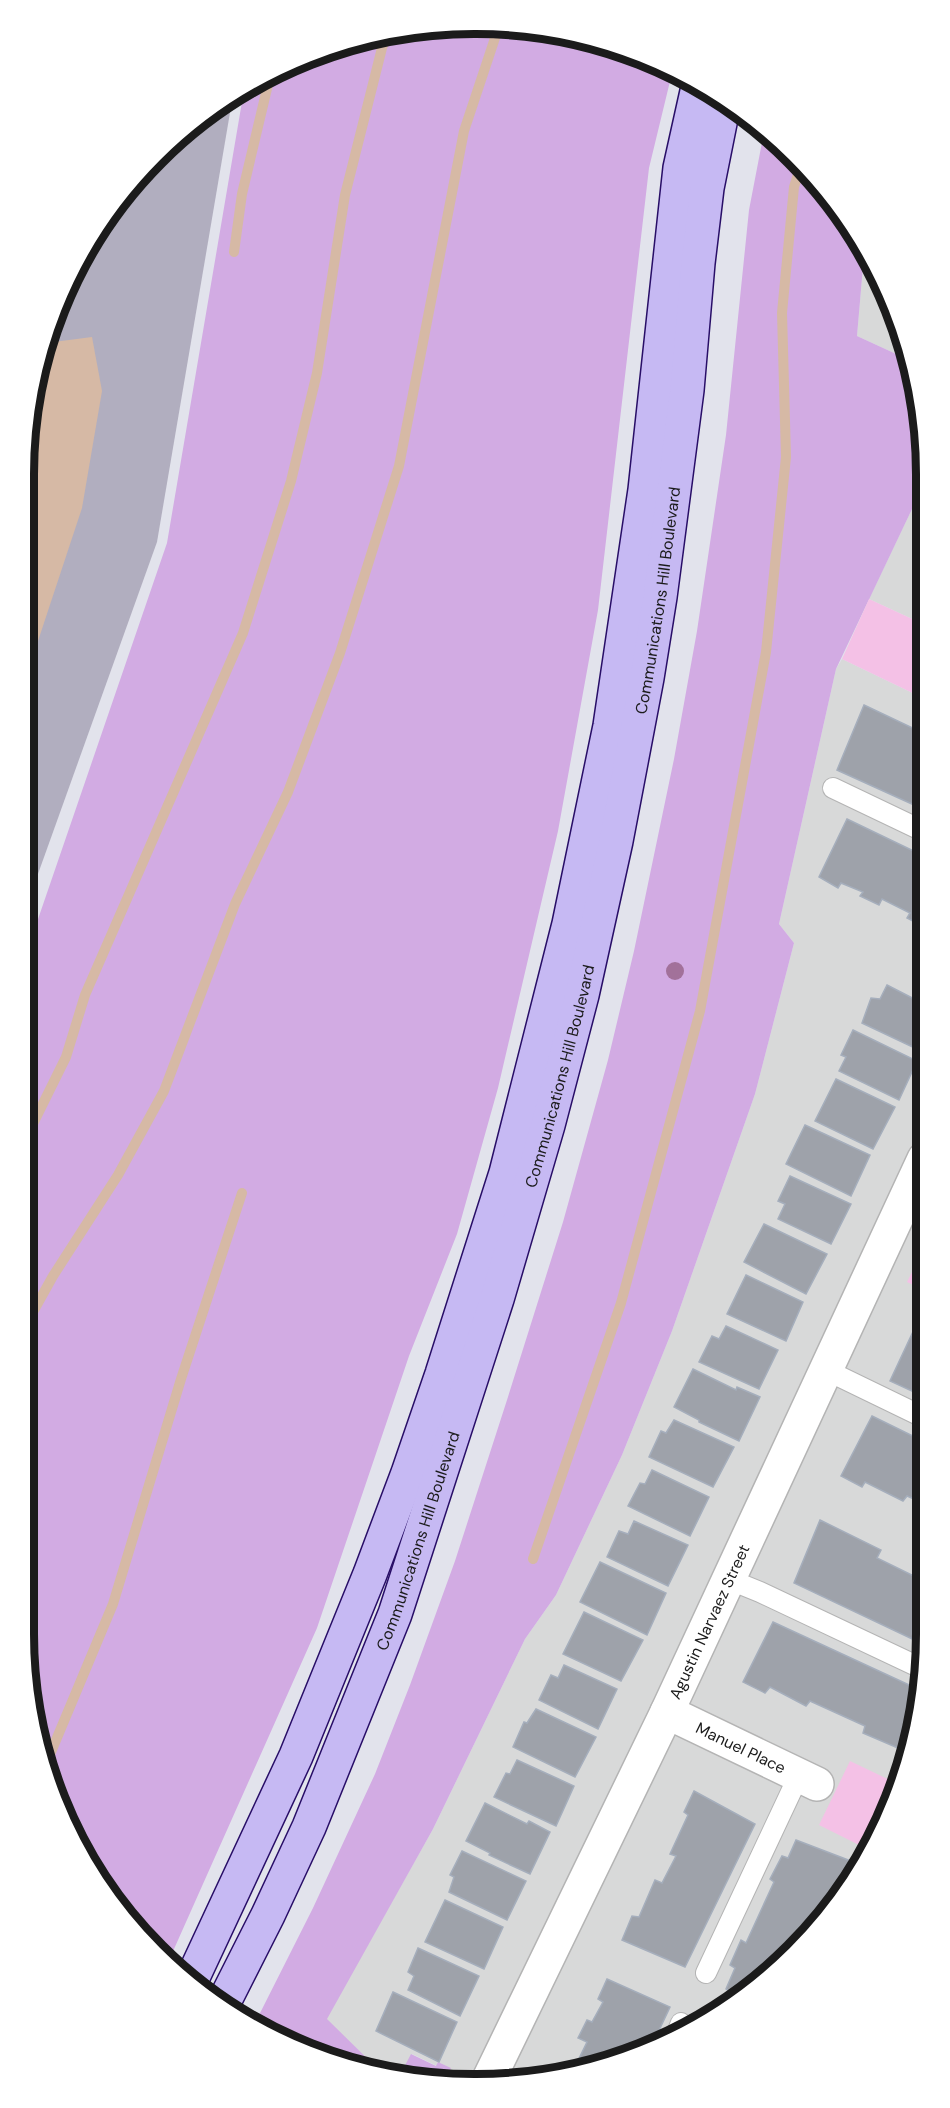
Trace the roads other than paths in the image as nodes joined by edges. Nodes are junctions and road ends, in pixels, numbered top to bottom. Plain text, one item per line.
1 (696, 95) edge
2 (722, 111) edge
3 (833, 788) dead end
4 (916, 828) edge
5 (916, 1176) edge
6 (826, 1370) junction
7 (916, 1414) edge
8 (728, 1579) junction
9 (915, 1665) edge
10 (668, 1712) junction
11 (808, 1779) joint
12 (195, 1972) edge
13 (706, 1973) dead end
14 (227, 1997) edge
15 (492, 2073) edge

1 - 12 street, Communications Hill Boulevard
2 - 14 street, Communications Hill Boulevard
3 - 4 lane
5 - 6 street, Agustin Narvaez Street
6 - 7 lane
6 - 8 street, Agustin Narvaez Street
8 - 9 lane
8 - 10 street, Agustin Narvaez Street
10 - 11 street, Manuel Place
10 - 15 street, Agustin Narvaez Street
11 - 13 lane

